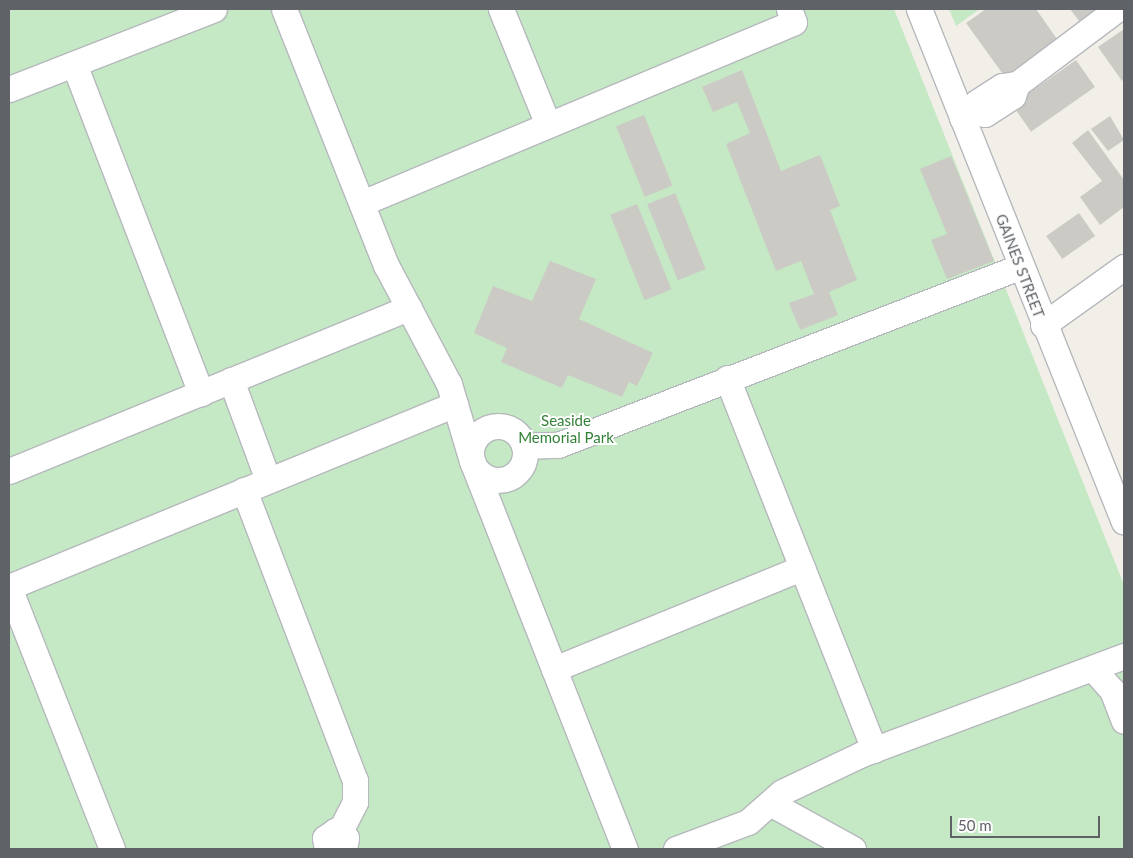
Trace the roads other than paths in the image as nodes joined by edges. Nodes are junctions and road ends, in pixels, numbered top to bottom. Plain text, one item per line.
1 (214, 9) edge
2 (284, 9) edge
3 (501, 9) edge
4 (789, 9) edge
5 (919, 9) edge
6 (1117, 9) edge
7 (74, 64) junction
8 (9, 90) edge
9 (968, 115) junction
10 (548, 125) junction
11 (362, 203) junction
12 (1020, 267) junction
13 (1124, 267) edge
14 (409, 308) junction
15 (1043, 325) junction
16 (727, 378) junction
17 (231, 380) junction
18 (201, 393) junction
19 (455, 404) junction
20 (524, 446) junction
21 (472, 461) junction
22 (9, 471) edge
23 (268, 480) junction
24 (244, 490) junction
25 (1124, 522) edge
26 (802, 568) junction
27 (1124, 656) edge
28 (554, 669) junction
29 (1093, 669) junction
30 (1124, 720) edge
31 (874, 750) junction
32 (770, 803) junction
33 (328, 844) edge
34 (112, 849) edge
35 (625, 849) edge
36 (676, 849) edge
37 (853, 849) edge

1 - 7 street
2 - 11 street
3 - 10 street
4 - 10 street
5 - 9 street, GAINES STREET
6 - 9 street
7 - 8 street
7 - 18 street
9 - 12 street, GAINES STREET
10 - 11 street
11 - 14 street
12 - 15 street, GAINES STREET
12 - 16 street
13 - 15 street
14 - 17 street
14 - 19 street
15 - 25 street, GAINES STREET
16 - 20 street
16 - 26 street
17 - 18 street
17 - 23 street
18 - 22 street
19 - 21 street
19 - 23 street
20 - 21 street
20 - 21 street
21 - 28 street
23 - 24 street
24 - 33 street
24 - 34 street
26 - 28 street
26 - 31 street
27 - 29 street
28 - 35 street
29 - 30 street
29 - 31 street
31 - 32 street
32 - 36 street
32 - 37 street

